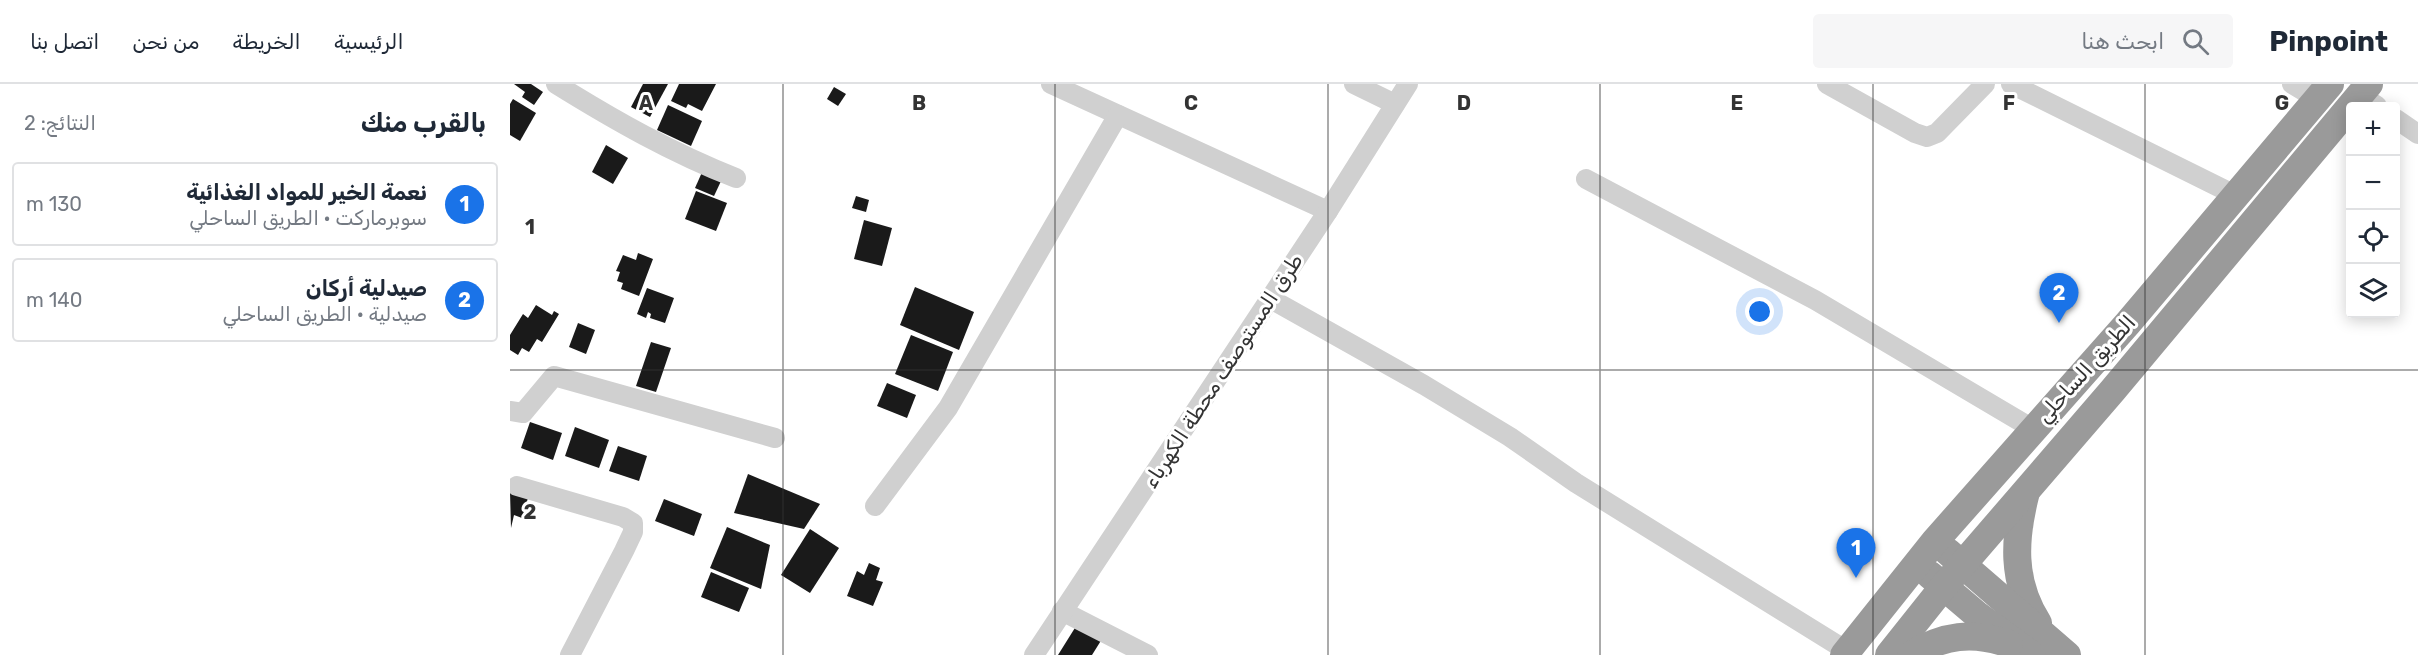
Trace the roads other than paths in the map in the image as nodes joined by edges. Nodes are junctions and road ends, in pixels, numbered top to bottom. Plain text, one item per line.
1 (556, 84) edge
2 (1051, 84) edge
3 (1354, 84) edge
4 (1408, 84) edge
5 (1827, 84) edge
6 (1985, 84) edge
7 (2011, 84) edge
8 (2292, 84) edge
9 (2323, 92) edge
10 (2368, 95) edge
11 (1395, 104) junction
12 (1118, 116) junction
13 (2400, 122) edge
14 (2418, 134) edge
15 (736, 178) dead end
16 (1586, 179) dead end
17 (2235, 195) junction
18 (1328, 211) junction
19 (1269, 298) junction
20 (510, 411) edge
21 (2033, 429) junction
22 (775, 438) dead end
23 (517, 486) dead end
24 (2028, 487) junction
25 (875, 506) dead end
26 (1935, 542) junction
27 (1917, 564) junction
28 (1962, 564) junction
29 (1944, 586) junction
30 (1062, 610) junction
31 (2043, 649) edge
32 (1845, 653) edge
33 (570, 655) edge
34 (1034, 655) edge
35 (1148, 655) edge
36 (1889, 655) edge
37 (1911, 655) edge

1 - 15 street
2 - 12 street
3 - 11 street
4 - 11 street, طرق المستوصف محطة الكهرباء
5 - 6 street
7 - 17 street
8 - 9 street
9 - 17 highway, الطريق الساحلي
10 - 24 highway, الطريق الساحلي
11 - 18 street, طرق المستوصف محطة الكهرباء
12 - 18 street
12 - 25 street
13 - 14 street
16 - 21 street
17 - 21 highway, الطريق الساحلي
18 - 19 street, طرق المستوصف محطة الكهرباء
19 - 30 street, طرق المستوصف محطة الكهرباء
19 - 32 street
20 - 22 street
21 - 26 highway, الطريق الساحلي
23 - 33 street
24 - 28 highway, الطريق الساحلي
24 - 31 highway
26 - 27 highway, الطريق الساحلي
26 - 28 highway
27 - 29 highway
27 - 32 highway, الطريق الساحلي
28 - 29 highway, الطريق الساحلي
28 - 31 highway
29 - 31 highway
29 - 36 highway, الطريق الساحلي
30 - 34 street, طرق المستوصف محطة الكهرباء
30 - 35 street
31 - 37 highway

